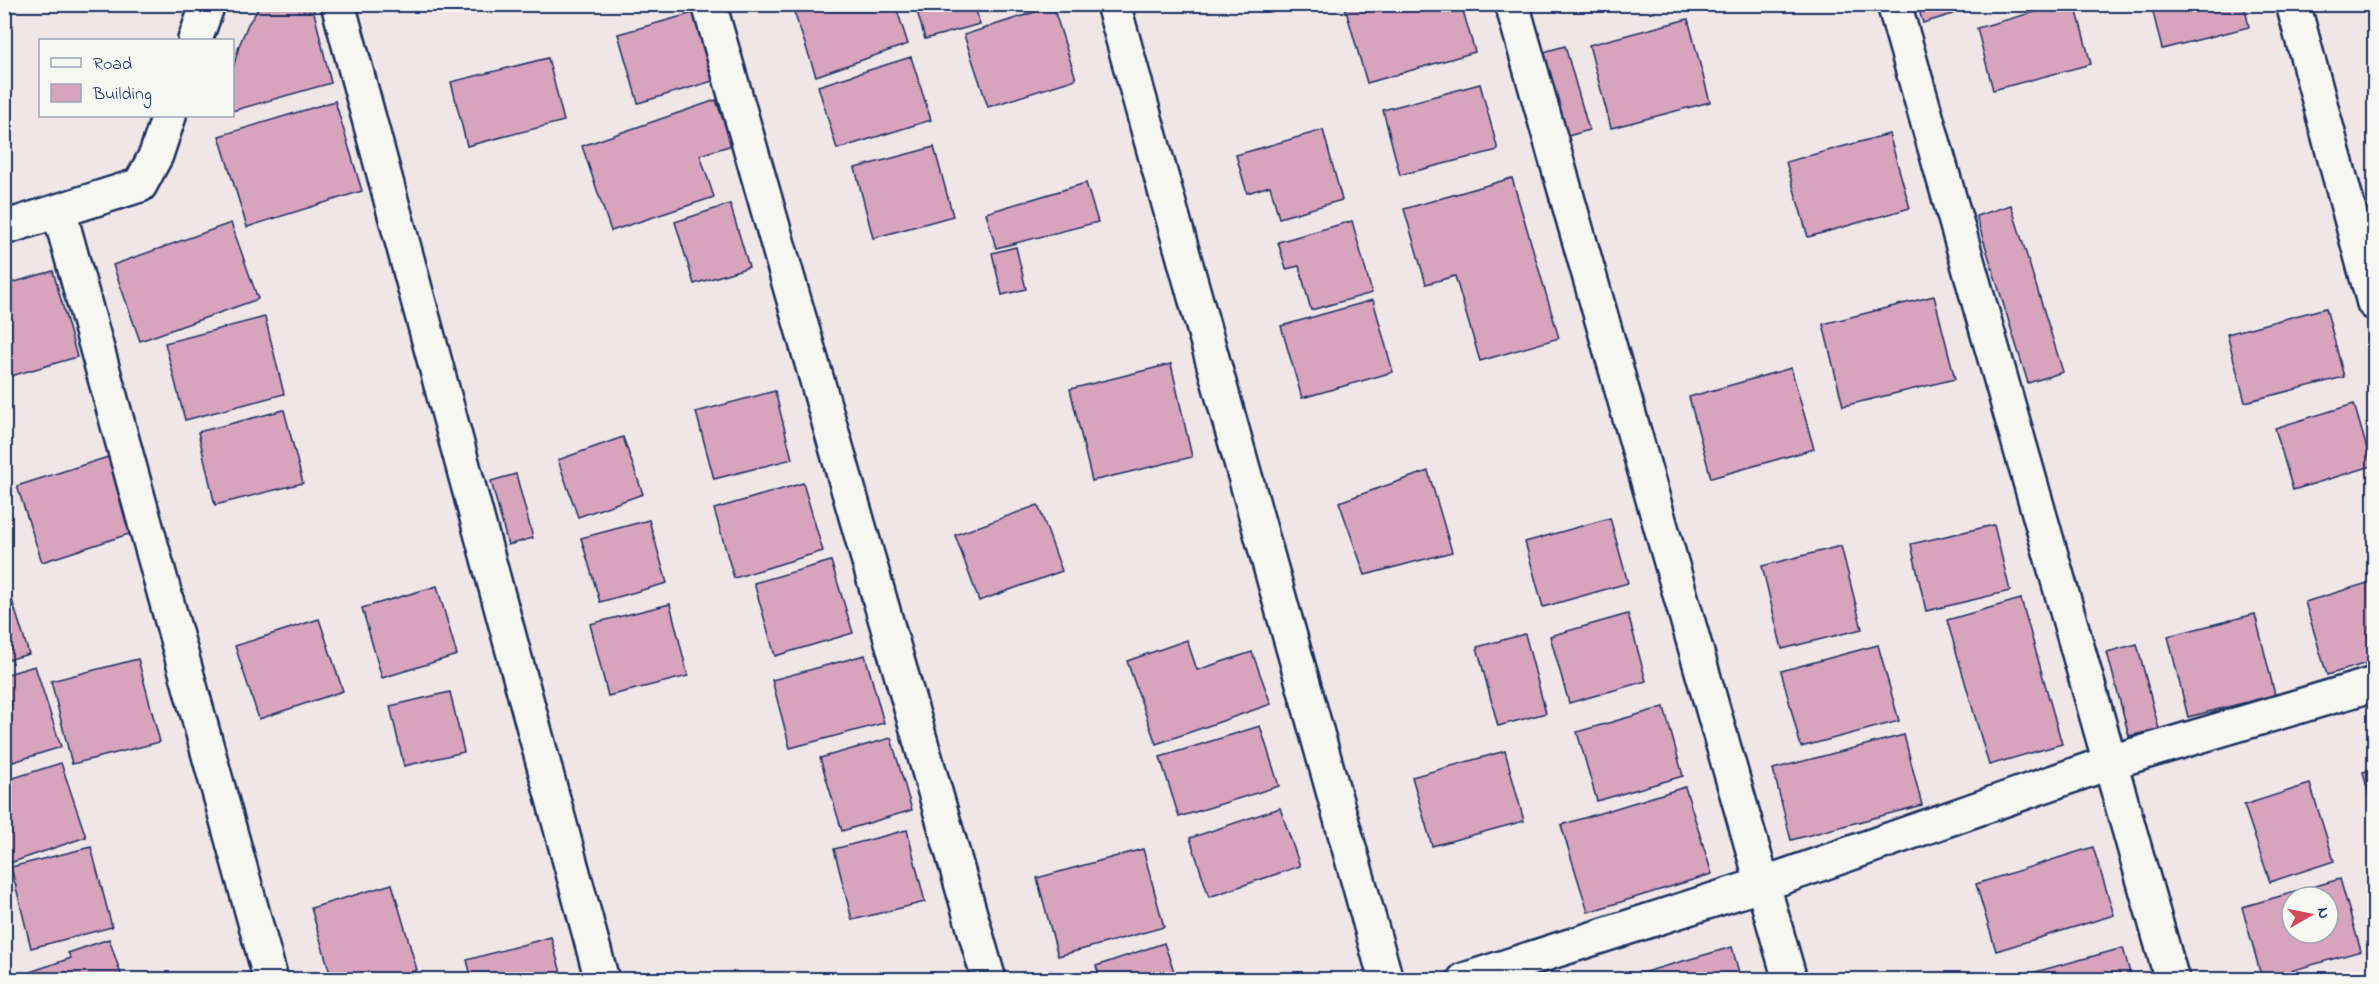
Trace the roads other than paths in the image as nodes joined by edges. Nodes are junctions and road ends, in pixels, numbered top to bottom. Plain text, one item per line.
1 (208, 4) edge
2 (338, 4) edge
3 (709, 4) edge
4 (1113, 4) edge
5 (1512, 4) edge
6 (1894, 4) edge
7 (2293, 4) edge
8 (195, 39) edge
9 (169, 117) edge
10 (59, 211) junction
11 (4, 228) edge
12 (2374, 303) edge
13 (2374, 684) edge
14 (2111, 762) junction
15 (1763, 884) junction
16 (270, 980) edge
17 (602, 980) edge
18 (988, 980) edge
19 (1386, 980) edge
20 (1464, 980) edge
21 (1790, 980) edge
22 (2172, 980) edge

1 - 8 street
2 - 17 street
3 - 18 street
4 - 19 street
5 - 15 street
6 - 14 street
7 - 12 street
9 - 10 street
10 - 11 street
10 - 16 street
13 - 14 street
14 - 15 street
14 - 22 street
15 - 20 street
15 - 21 street

